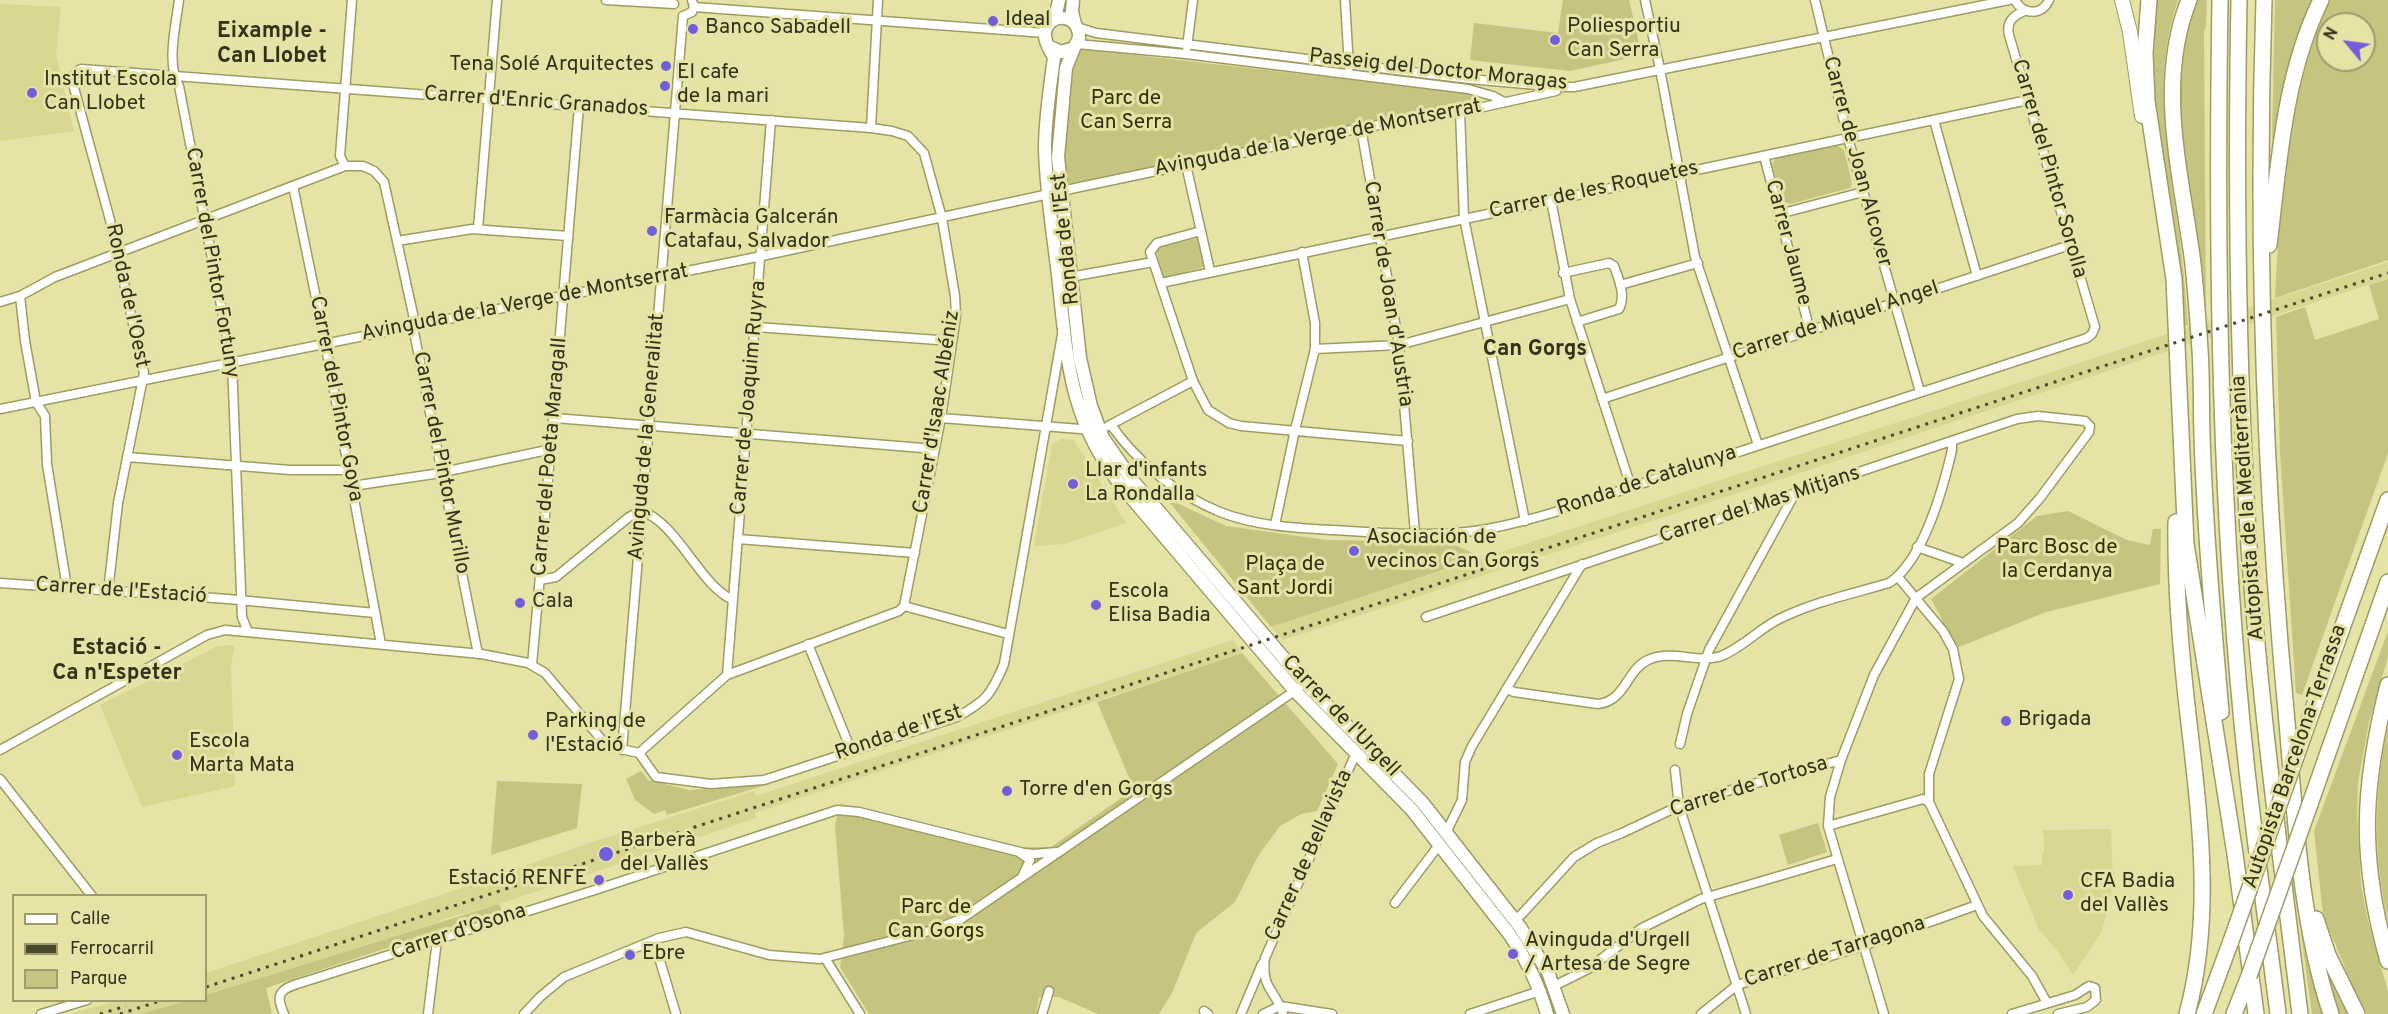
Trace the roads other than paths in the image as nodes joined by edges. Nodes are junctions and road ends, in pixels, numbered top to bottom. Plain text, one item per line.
1 (179, 0) edge
2 (352, 0) edge
3 (497, 0) edge
4 (606, 0) edge
5 (878, 0) edge
6 (1059, 0) edge
7 (1073, 0) edge
8 (1193, 0) edge
9 (1346, 0) edge
10 (1645, 0) edge
11 (1815, 0) edge
12 (2009, 0) edge
13 (2015, 0) edge
14 (2049, 0) edge
15 (2122, 0) edge
16 (2149, 0) edge
17 (2188, 0) edge
18 (2220, 0) edge
19 (2239, 0) edge
20 (2264, 0) edge
21 (2320, 0) edge
22 (674, 2) edge
23 (693, 3) edge
24 (2024, 11) junction
25 (683, 16) junction
26 (1055, 19) junction
27 (877, 21) junction
28 (1076, 25) junction
29 (1822, 36) junction
30 (1047, 40) junction
31 (1188, 43) junction
32 (1075, 46) junction
33 (1186, 54) junction
34 (1350, 62) junction
35 (1660, 69) junction
36 (74, 74) joint
37 (1348, 74) junction
38 (174, 75) junction
39 (1574, 87) junction
40 (344, 88) junction
41 (1477, 91) junction
42 (488, 100) junction
43 (2028, 100) junction
44 (1504, 102) junction
45 (579, 106) junction
46 (1479, 108) junction
47 (1460, 111) junction
48 (675, 113) junction
49 (771, 120) junction
50 (1934, 120) junction
51 (870, 128) junction
52 (1361, 128) junction
53 (1848, 138) junction
54 (1764, 156) junction
55 (1186, 165) junction
56 (345, 166) junction
57 (1680, 173) junction
58 (292, 186) junction
59 (1863, 192) junction
60 (1055, 193) junction
61 (1551, 200) junction
62 (2163, 205) junction
63 (1779, 214) junction
64 (942, 218) junction
65 (1464, 218) junction
66 (205, 220) junction
67 (478, 230) junction
68 (1201, 231) junction
69 (568, 236) junction
70 (1380, 236) junction
71 (397, 242) junction
72 (2070, 245) junction
73 (1302, 252) junction
74 (117, 253) junction
75 (762, 256) junction
76 (1153, 262) junction
77 (1698, 263) junction
78 (1210, 271) junction
79 (1563, 273) junction
80 (1977, 276) junction
81 (661, 277) junction
82 (1070, 278) junction
83 (1161, 283) junction
84 (1620, 285) junction
85 (20, 296) junction
86 (563, 297) junction
87 (1570, 299) junction
88 (2262, 299) junction
89 (0, 302) edge
90 (1895, 303) junction
91 (1485, 322) junction
92 (1577, 322) junction
93 (1063, 325) junction
94 (413, 327) junction
95 (756, 327) junction
96 (1810, 331) junction
97 (2092, 334) joint
98 (952, 341) junction
99 (325, 345) junction
100 (1399, 345) junction
101 (1315, 349) junction
102 (1729, 357) junction
103 (232, 363) junction
104 (2179, 368) junction
105 (144, 381) junction
106 (1193, 381) junction
107 (1920, 392) junction
108 (1602, 399) junction
109 (36, 402) junction
110 (0, 409) edge
111 (555, 418) junction
112 (940, 418) junction
113 (1046, 425) junction
114 (649, 426) junction
115 (1098, 429) junction
116 (1295, 430) junction
117 (747, 433) junction
118 (1408, 441) junction
119 (1952, 442) junction
120 (1758, 446) junction
121 (552, 449) junction
122 (935, 449) junction
123 (127, 457) junction
124 (236, 465) junction
125 (349, 471) junction
126 (442, 472) junction
127 (352, 486) junction
128 (1631, 487) junction
129 (1794, 495) junction
130 (2388, 500) edge
131 (641, 511) junction
132 (1525, 521) junction
133 (1275, 525) junction
134 (1415, 533) junction
135 (738, 539) junction
136 (1917, 547) junction
137 (915, 553) junction
138 (1963, 563) junction
139 (1582, 564) junction
140 (1898, 577) junction
141 (540, 580) junction
142 (2388, 582) edge
143 (0, 583) edge
144 (67, 588) junction
145 (108, 592) junction
146 (1916, 598) junction
147 (733, 600) junction
148 (242, 601) junction
149 (904, 606) junction
150 (2388, 612) edge
151 (375, 613) junction
152 (1426, 616) dead end
153 (248, 632) junction
154 (1008, 634) junction
155 (808, 644) junction
156 (381, 645) junction
157 (478, 654) junction
158 (1707, 658) junction
159 (532, 665) junction
160 (727, 675) junction
161 (2388, 686) edge
162 (1300, 687) junction
163 (1507, 689) junction
164 (2288, 732) junction
165 (1680, 744) dead end
166 (0, 750) edge
167 (622, 750) junction
168 (852, 750) junction
169 (639, 753) junction
170 (1356, 753) junction
171 (1841, 760) junction
172 (1676, 770) dead end
173 (2322, 773) junction
174 (0, 779) edge
175 (1929, 802) junction
176 (1678, 806) junction
177 (1828, 826) junction
178 (1446, 833) junction
179 (1439, 845) junction
180 (1017, 851) junction
181 (1060, 852) junction
182 (2235, 854) junction
183 (1837, 859) junction
184 (1020, 880) junction
185 (90, 894) edge
186 (1708, 897) junction
187 (1395, 903) dead end
188 (1977, 905) junction
189 (1514, 919) junction
190 (437, 940) junction
191 (654, 941) junction
192 (1863, 946) junction
193 (825, 958) junction
194 (1265, 958) junction
195 (2388, 961) edge
196 (1737, 985) junction
197 (1554, 986) junction
198 (1049, 991) dead end
199 (1540, 991) junction
200 (80, 1002) edge
201 (2047, 1003) junction
202 (1281, 1010) edge
203 (41, 1014) edge
204 (284, 1014) edge
205 (428, 1014) edge
206 (524, 1014) edge
207 (676, 1014) edge
208 (860, 1014) edge
209 (1041, 1014) edge
210 (1241, 1014) edge
211 (1263, 1014) edge
212 (1332, 1014) edge
213 (1470, 1014) edge
214 (1547, 1014) edge
215 (1563, 1014) edge
216 (1701, 1014) edge
217 (1746, 1014) edge
218 (1884, 1014) edge
219 (2012, 1014) edge
220 (2058, 1014) edge
221 (2187, 1014) edge
222 (2204, 1014) edge
223 (2234, 1014) edge
224 (2256, 1014) edge
225 (2278, 1014) edge
226 (2300, 1014) edge
227 (2331, 1014) edge
228 (2357, 1014) edge

1 - 38 street, Carrer del Pintor Fortuny
2 - 40 street
3 - 42 street
4 - 22 street
5 - 27 street
6 - 26 street
7 - 28 street
8 - 31 street
9 - 34 street
10 - 35 street
11 - 29 street, Carrer de Joan Alcover
12 - 29 street, Passeig del Doctor Moragas
13 - 24 street
14 - 24 street
15 - 62 main road
16 - 62 highway
17 - 182 highway
18 - 225 highway, Autopista de la Mediterrània
19 - 226 highway, Autopista de la Mediterrània
20 - 88 highway
21 - 88 highway
22 - 25 street
23 - 25 street
23 - 27 street
24 - 43 street, Carrer del Pintor Sorolla
25 - 48 street, Avinguda de la Generalitat
26 - 28 street
26 - 30 street
27 - 30 street
27 - 51 street
28 - 31 street, Passeig del Doctor Moragas
28 - 32 street
29 - 35 street, Passeig del Doctor Moragas
29 - 53 street, Carrer de Joan Alcover
30 - 32 street
30 - 60 street, Ronda de l'Est
31 - 33 street
31 - 34 street, Passeig del Doctor Moragas
32 - 33 street, Passeig del Doctor Moragas
32 - 60 street, Ronda de l'Est
33 - 37 street, Passeig del Doctor Moragas
34 - 37 street
34 - 39 street, Passeig del Doctor Moragas
35 - 39 street, Passeig del Doctor Moragas
35 - 57 street
36 - 38 street, Carrer d'Enric Granados
36 - 74 street, Ronda de l'Oest
37 - 41 street, Passeig del Doctor Moragas
38 - 40 street, Carrer d'Enric Granados
38 - 66 street, Carrer del Pintor Fortuny
39 - 44 street, Avinguda de la Verge de Montserrat
40 - 42 street, Carrer d'Enric Granados
40 - 56 street
41 - 44 street, Passeig del Doctor Moragas
41 - 46 street, Passeig del Doctor Moragas
42 - 45 street, Carrer d'Enric Granados
42 - 67 street
43 - 50 street, Carrer de les Roquetes
43 - 72 street, Carrer del Pintor Sorolla
44 - 46 street, Avinguda de la Verge de Montserrat
45 - 48 street, Carrer d'Enric Granados
45 - 69 street, Carrer del Poeta Maragall
46 - 47 street, Avinguda de la Verge de Montserrat
47 - 52 street, Avinguda de la Verge de Montserrat
47 - 65 street
48 - 49 street, Carrer d'Enric Granados
48 - 81 street, Avinguda de la Generalitat
49 - 51 street, Carrer d'Enric Granados
49 - 75 street, Carrer de Joaquim Ruyra
50 - 53 street, Carrer de les Roquetes
50 - 80 street
51 - 64 street, Carrer d'Enric Granados
52 - 55 street, Avinguda de la Verge de Montserrat
52 - 70 street, Carrer de Joan d'Austria
53 - 54 street, Carrer de les Roquetes
53 - 59 street, Carrer de Joan Alcover
54 - 57 street, Carrer de les Roquetes
54 - 63 street, Carrer Jaume
55 - 60 street, Avinguda de la Verge de Montserrat
55 - 68 street
56 - 58 street
56 - 71 street, Carrer del Pintor Murillo
57 - 61 street, Carrer de les Roquetes
57 - 77 street
58 - 66 street
58 - 99 street, Carrer del Pintor Goya
59 - 63 street
59 - 90 street, Carrer de Joan Alcover
60 - 64 street, Avinguda de la Verge de Montserrat
60 - 82 street, Ronda de l'Est
60 - 93 street, Ronda de l'Est
61 - 65 street, Carrer de les Roquetes
61 - 79 street
62 - 104 highway
63 - 96 street, Carrer Jaume
64 - 75 street, Avinguda de la Verge de Montserrat
64 - 98 street, Carrer d'Isaac Albéniz
65 - 70 street, Carrer de les Roquetes
65 - 91 street
66 - 74 street
66 - 103 street, Carrer del Pintor Fortuny
67 - 69 street
67 - 71 street
68 - 76 street
68 - 78 street
69 - 86 street, Carrer del Poeta Maragall
70 - 73 street, Carrer de les Roquetes
70 - 100 street, Carrer de Joan d'Austria
71 - 94 street, Carrer del Pintor Murillo
72 - 80 street, Carrer de Miquel Angel
72 - 97 street, Carrer del Pintor Sorolla
73 - 78 street, Carrer de les Roquetes
73 - 101 street
74 - 85 street
74 - 105 street, Ronda de l'Oest
75 - 81 street, Avinguda de la Verge de Montserrat
75 - 95 street, Carrer de Joaquim Ruyra
76 - 82 street
76 - 83 street
77 - 84 street
77 - 102 street
78 - 83 street, Carrer de les Roquetes
79 - 84 street
79 - 87 street
80 - 90 street, Carrer de Miquel Angel
81 - 86 street, Avinguda de la Verge de Montserrat
81 - 114 street, Avinguda de la Generalitat
82 - 115 street, Ronda de l'Est
83 - 106 street
84 - 92 street
85 - 89 street
85 - 109 street
86 - 94 street, Avinguda de la Verge de Montserrat
86 - 111 street, Carrer del Poeta Maragall
87 - 91 street
87 - 92 street
88 - 164 highway
90 - 96 street, Carrer de Miquel Angel
90 - 107 street, Carrer de Joan Alcover
91 - 100 street
91 - 132 street
92 - 108 street
93 - 113 street, Ronda de l'Est
93 - 115 street, Ronda de l'Est
94 - 99 street, Avinguda de la Verge de Montserrat
94 - 126 street, Carrer del Pintor Murillo
95 - 98 street
95 - 117 street, Carrer de Joaquim Ruyra
96 - 102 street, Carrer de Miquel Angel
97 - 107 street, Ronda de Catalunya
98 - 112 street, Carrer d'Isaac Albéniz
99 - 103 street, Avinguda de la Verge de Montserrat
99 - 125 street, Carrer del Pintor Goya
100 - 101 street
100 - 118 street, Carrer de Joan d'Austria
101 - 116 street
102 - 108 street, Carrer de Miquel Angel
102 - 120 street
103 - 105 street, Avinguda de la Verge de Montserrat
103 - 124 street, Carrer del Pintor Fortuny
104 - 182 highway
104 - 221 highway
105 - 109 street, Avinguda de la Verge de Montserrat
105 - 123 street, Ronda de l'Oest
106 - 115 street
106 - 116 street
107 - 120 street, Ronda de Catalunya
108 - 128 street
109 - 110 street, Avinguda de la Verge de Montserrat
109 - 144 street
111 - 114 street
111 - 121 street, Carrer del Poeta Maragall
112 - 113 street
112 - 122 street, Carrer d'Isaac Albéniz
113 - 115 street
113 - 154 street, Ronda de l'Est
114 - 117 street
114 - 131 street, Avinguda de la Generalitat
115 - 133 street, Ronda de Catalunya
115 - 162 street, Carrer de l'Urgell
116 - 118 street
116 - 133 street
117 - 122 street
117 - 135 street, Carrer de Joaquim Ruyra
118 - 134 street, Carrer de Joan d'Austria
119 - 129 street, Carrer del Mas Mitjans
119 - 136 street
119 - 138 street, Carrer del Mas Mitjans
120 - 128 street, Ronda de Catalunya
121 - 126 street
121 - 141 street, Carrer del Poeta Maragall
122 - 137 street, Carrer d'Isaac Albéniz
123 - 124 street
123 - 145 street, Ronda de l'Oest
124 - 125 street
124 - 148 street, Carrer del Pintor Fortuny
125 - 127 street, Carrer del Pintor Goya
126 - 127 street
126 - 157 street, Carrer del Pintor Murillo
127 - 151 street, Carrer del Pintor Goya
128 - 132 street, Ronda de Catalunya
129 - 139 street, Carrer del Mas Mitjans
129 - 158 street
130 - 222 highway, Autopista Barcelona-Terrassa, bridge
131 - 141 street
131 - 147 street
131 - 167 street, Avinguda de la Generalitat
132 - 134 street, Ronda de Catalunya
133 - 134 street, Ronda de Catalunya
135 - 137 street
135 - 147 street, Carrer de Joaquim Ruyra
136 - 138 street
136 - 140 street
137 - 149 street, Carrer d'Isaac Albéniz
138 - 146 street
139 - 152 street, Carrer del Mas Mitjans
139 - 163 street
140 - 146 street
140 - 158 street
141 - 159 street, Carrer del Poeta Maragall
142 - 173 highway, Autopista Barcelona-Terrassa
143 - 144 street, Carrer de l'Estació
144 - 145 street, Carrer de l'Estació
145 - 148 street, Carrer de l'Estació
146 - 171 street
146 - 175 street
147 - 160 street, Carrer de Joaquim Ruyra
148 - 151 street, Carrer de l'Estació
148 - 153 street, Carrer del Pintor Fortuny
149 - 154 street
149 - 155 street
150 - 173 highway
151 - 156 street, Carrer del Pintor Goya
153 - 156 street
153 - 166 street
154 - 168 street, Ronda de l'Est
155 - 160 street
155 - 168 street
156 - 157 street
157 - 159 street
158 - 163 street
158 - 165 street
159 - 167 street
160 - 169 street
161 - 195 highway
162 - 170 street, Carrer de l'Urgell
162 - 178 street, Carrer de l'Urgell
162 - 181 street
163 - 178 street
164 - 227 highway
164 - 228 highway
167 - 169 street
168 - 169 street, Ronda de l'Est
170 - 179 street, Carrer de l'Urgell
170 - 194 street, Carrer de Bellavista
171 - 176 street, Carrer de Tortosa
171 - 177 street
172 - 176 street
173 - 223 highway, Autopista Barcelona-Terrassa, bridge
174 - 185 street
175 - 177 street
175 - 188 street
176 - 186 street
176 - 189 street, Carrer de Tortosa
177 - 183 street
178 - 189 street, Carrer de l'Urgell
179 - 187 street
179 - 199 street, Carrer de l'Urgell
180 - 181 street, Carrer d'Osona
180 - 184 street
180 - 190 street, Carrer d'Osona
181 - 184 street
182 - 224 highway
183 - 186 street
183 - 192 street
184 - 193 street
186 - 196 street
186 - 197 street
188 - 192 street, Carrer de Tarragona
188 - 201 street
189 - 197 street, Carrer de l'Urgell
190 - 204 street, Carrer d'Osona
190 - 205 street
191 - 193 street
191 - 206 street
191 - 207 street
192 - 196 street, Carrer de Tarragona
192 - 218 street
193 - 208 street
194 - 202 street, Carrer de Bellavista
194 - 210 street, Carrer de Bellavista
196 - 216 street, Carrer de Tarragona
196 - 217 street
197 - 215 street, Carrer de l'Urgell
198 - 209 street
199 - 213 street
199 - 214 street, Carrer de l'Urgell
200 - 203 street
201 - 219 street
201 - 220 street
202 - 211 street
202 - 212 street

